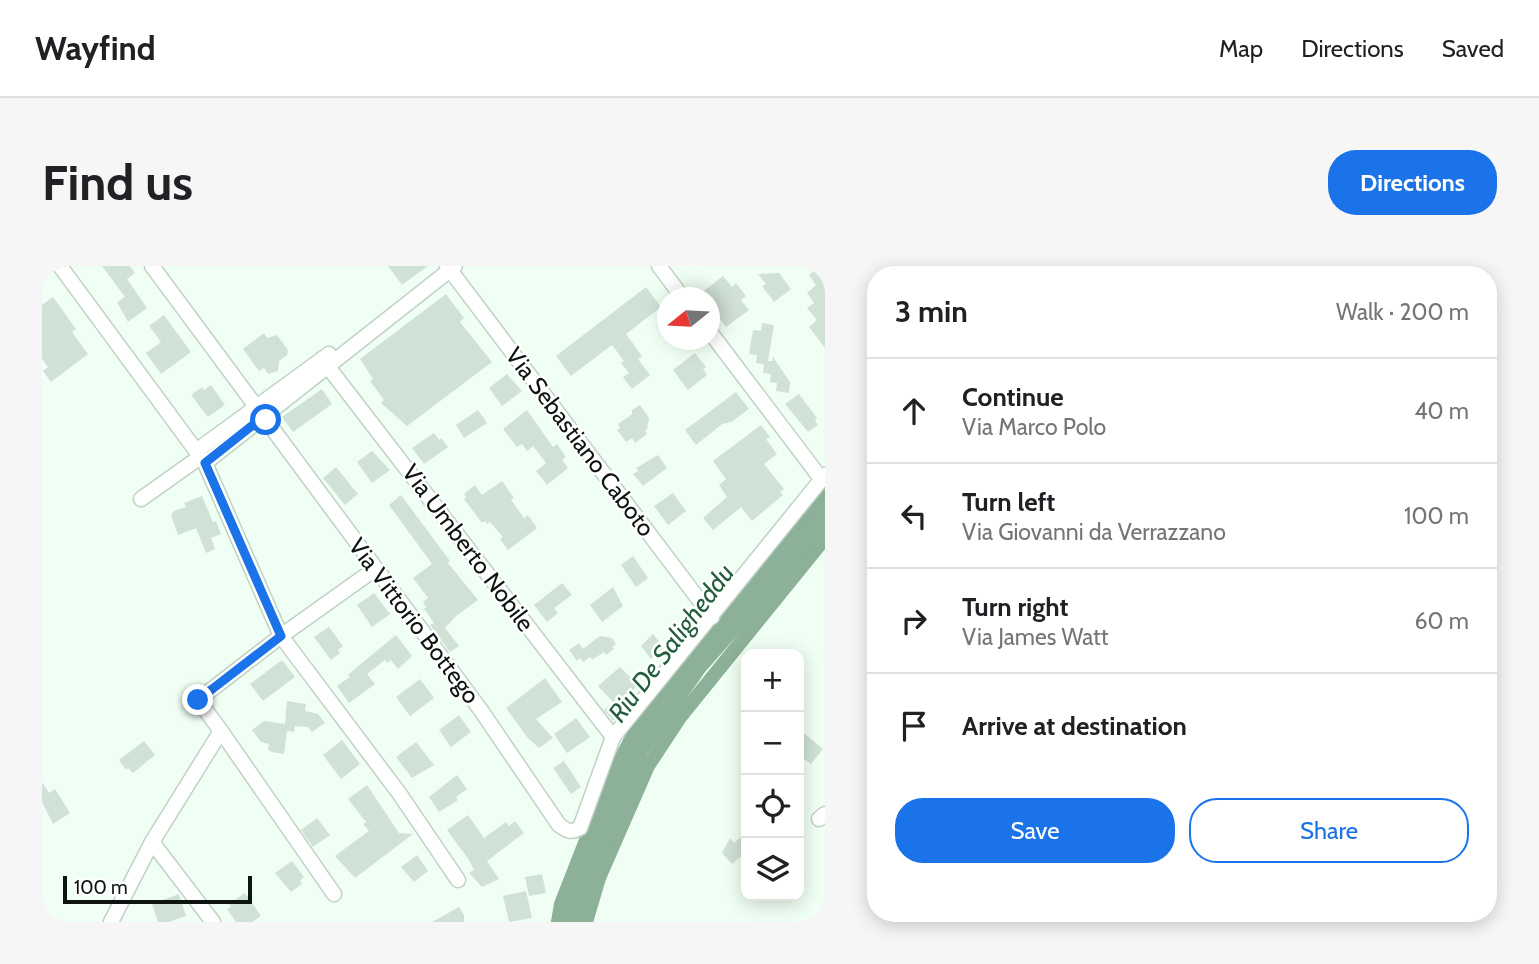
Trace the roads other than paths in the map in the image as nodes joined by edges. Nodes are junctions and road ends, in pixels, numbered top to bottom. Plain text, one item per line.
1 (60, 266) edge
2 (152, 266) edge
3 (659, 266) edge
4 (448, 267) edge
5 (675, 287) edge
6 (720, 346) edge
7 (326, 363) junction
8 (260, 412) junction
9 (200, 457) junction
10 (824, 477) edge
11 (141, 499) dead end
12 (375, 569) junction
13 (712, 617) junction
14 (281, 636) junction
15 (221, 731) junction
16 (613, 737) junction
17 (152, 842) junction
18 (458, 880) dead end
19 (334, 894) dead end
20 (111, 922) edge
21 (213, 922) edge

1 - 9 street
2 - 8 street, Via Vittorio Bottego
3 - 5 street
4 - 7 street
4 - 13 street, Via Sebastiano Caboto
6 - 10 street
7 - 8 street
7 - 16 street, Via Umberto Nobile
8 - 9 street
8 - 12 street, Via Vittorio Bottego
9 - 11 street
9 - 14 street
10 - 13 street
12 - 14 street
12 - 16 street, Via Vittorio Bottego
13 - 16 street
14 - 15 street
14 - 18 street
15 - 17 street
15 - 19 street
17 - 20 street
17 - 21 street

